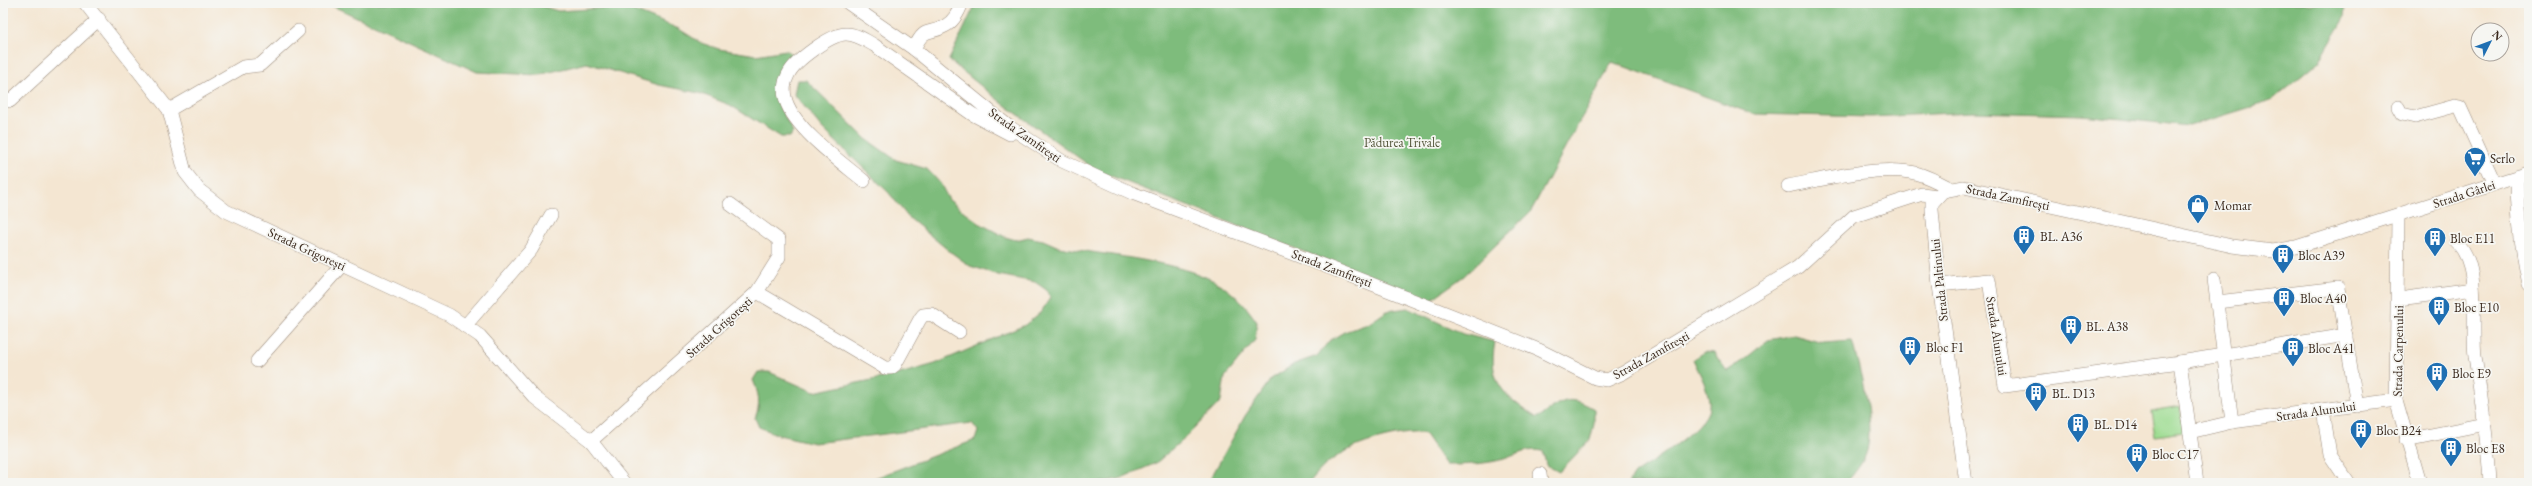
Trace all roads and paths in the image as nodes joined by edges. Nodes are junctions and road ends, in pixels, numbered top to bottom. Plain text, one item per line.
1 (85, 3) edge
2 (848, 3) edge
3 (962, 3) edge
4 (99, 19) junction
5 (298, 31) dead end
6 (914, 49) junction
7 (10, 102) dead end
8 (2398, 107) dead end
9 (169, 110) junction
10 (1026, 139) junction
11 (2523, 175) edge
12 (864, 181) dead end
13 (2495, 184) junction
14 (1788, 186) dead end
15 (1950, 188) junction
16 (1937, 196) junction
17 (730, 204) dead end
18 (550, 215) dead end
19 (2398, 216) junction
20 (2456, 242) dead end
21 (342, 265) junction
22 (2214, 279) dead end
23 (2529, 284) edge
24 (1939, 285) junction
25 (2472, 289) junction
26 (757, 292) junction
27 (2399, 299) junction
28 (2217, 302) junction
29 (465, 326) junction
30 (960, 332) dead end
31 (2346, 336) junction
32 (2225, 354) junction
33 (257, 361) dead end
34 (2180, 362) junction
35 (2396, 400) junction
36 (2357, 406) junction
37 (2323, 410) junction
38 (2232, 422) junction
39 (2485, 424) junction
40 (2190, 432) junction
41 (591, 440) junction
42 (2406, 440) junction
43 (624, 483) edge
44 (1966, 483) edge
45 (2197, 483) edge
46 (2349, 483) edge
47 (2420, 483) edge
48 (2490, 483) edge

1 - 4 street, Strada Grigorești
2 - 6 street, Strada Zamfirești
3 - 6 street
4 - 7 street
4 - 9 street, Strada Grigorești
5 - 9 street
6 - 10 street, Strada Zamfirești
8 - 13 street
9 - 21 street, Strada Grigorești
10 - 12 street
10 - 16 street, Strada Zamfirești
11 - 13 street, Strada Gârlei
11 - 23 street
13 - 19 street, Strada Gârlei
14 - 15 street
15 - 16 street, Strada Zamfirești
15 - 19 street, Strada Zamfirești
16 - 24 street, Strada Paltinului
17 - 26 street, Strada Grigorești
18 - 29 street
19 - 27 street, Strada Carpenului
20 - 25 street
21 - 29 street, Strada Grigorești
21 - 33 street
22 - 28 street
24 - 34 street, Strada Alunului
24 - 44 street, Strada Paltinului
25 - 27 street
25 - 39 street
26 - 30 street
26 - 41 street, Strada Grigorești
27 - 35 street, Strada Carpenului
28 - 31 street
28 - 32 street
29 - 41 street, Strada Grigorești
31 - 32 street, Strada Alunului
31 - 36 street
32 - 34 street, Strada Alunului
32 - 38 street
34 - 40 street
35 - 36 street, Strada Alunului
35 - 42 street, Strada Carpenului
36 - 37 street, Strada Alunului
37 - 38 street, Strada Alunului
37 - 46 street
38 - 40 street, Strada Alunului
39 - 42 street
39 - 48 street
40 - 45 street
41 - 43 street, Strada Grigorești
42 - 47 street, Strada Carpenului

